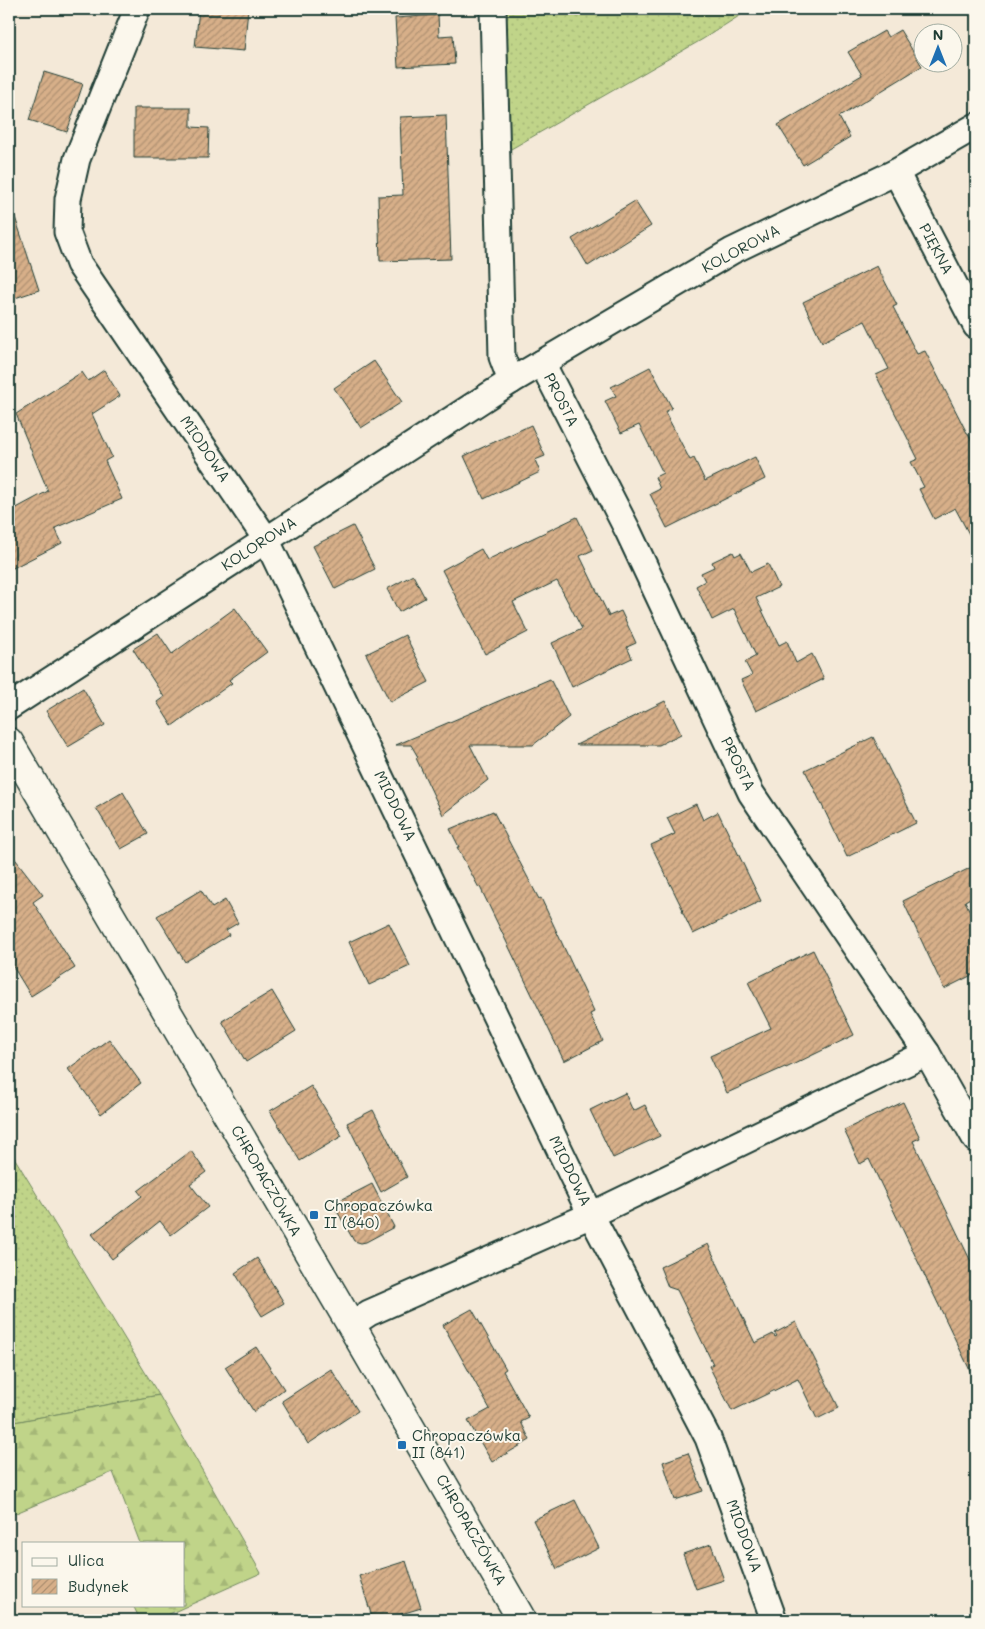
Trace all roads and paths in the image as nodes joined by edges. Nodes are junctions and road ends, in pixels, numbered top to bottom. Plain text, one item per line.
1 (137, 9) edge
2 (493, 9) edge
3 (976, 126) edge
4 (896, 172) junction
5 (976, 326) edge
6 (542, 363) junction
7 (511, 381) junction
8 (266, 539) junction
9 (9, 707) edge
10 (9, 742) edge
11 (927, 1053) junction
12 (976, 1140) edge
13 (591, 1215) junction
14 (351, 1325) junction
15 (522, 1620) edge
16 (774, 1620) edge

1 - 8 street, MIODOWA
2 - 7 street
3 - 4 street, KOLOROWA
4 - 5 street, PIĘKNA
4 - 6 street, KOLOROWA
6 - 7 street, KOLOROWA
6 - 11 street, PROSTA
7 - 8 street, KOLOROWA
8 - 9 street, KOLOROWA
8 - 13 street, MIODOWA
10 - 14 street, CHROPACZÓWKA
11 - 12 street, PROSTA
11 - 13 street
13 - 14 street
13 - 16 street, MIODOWA
14 - 15 street, CHROPACZÓWKA

